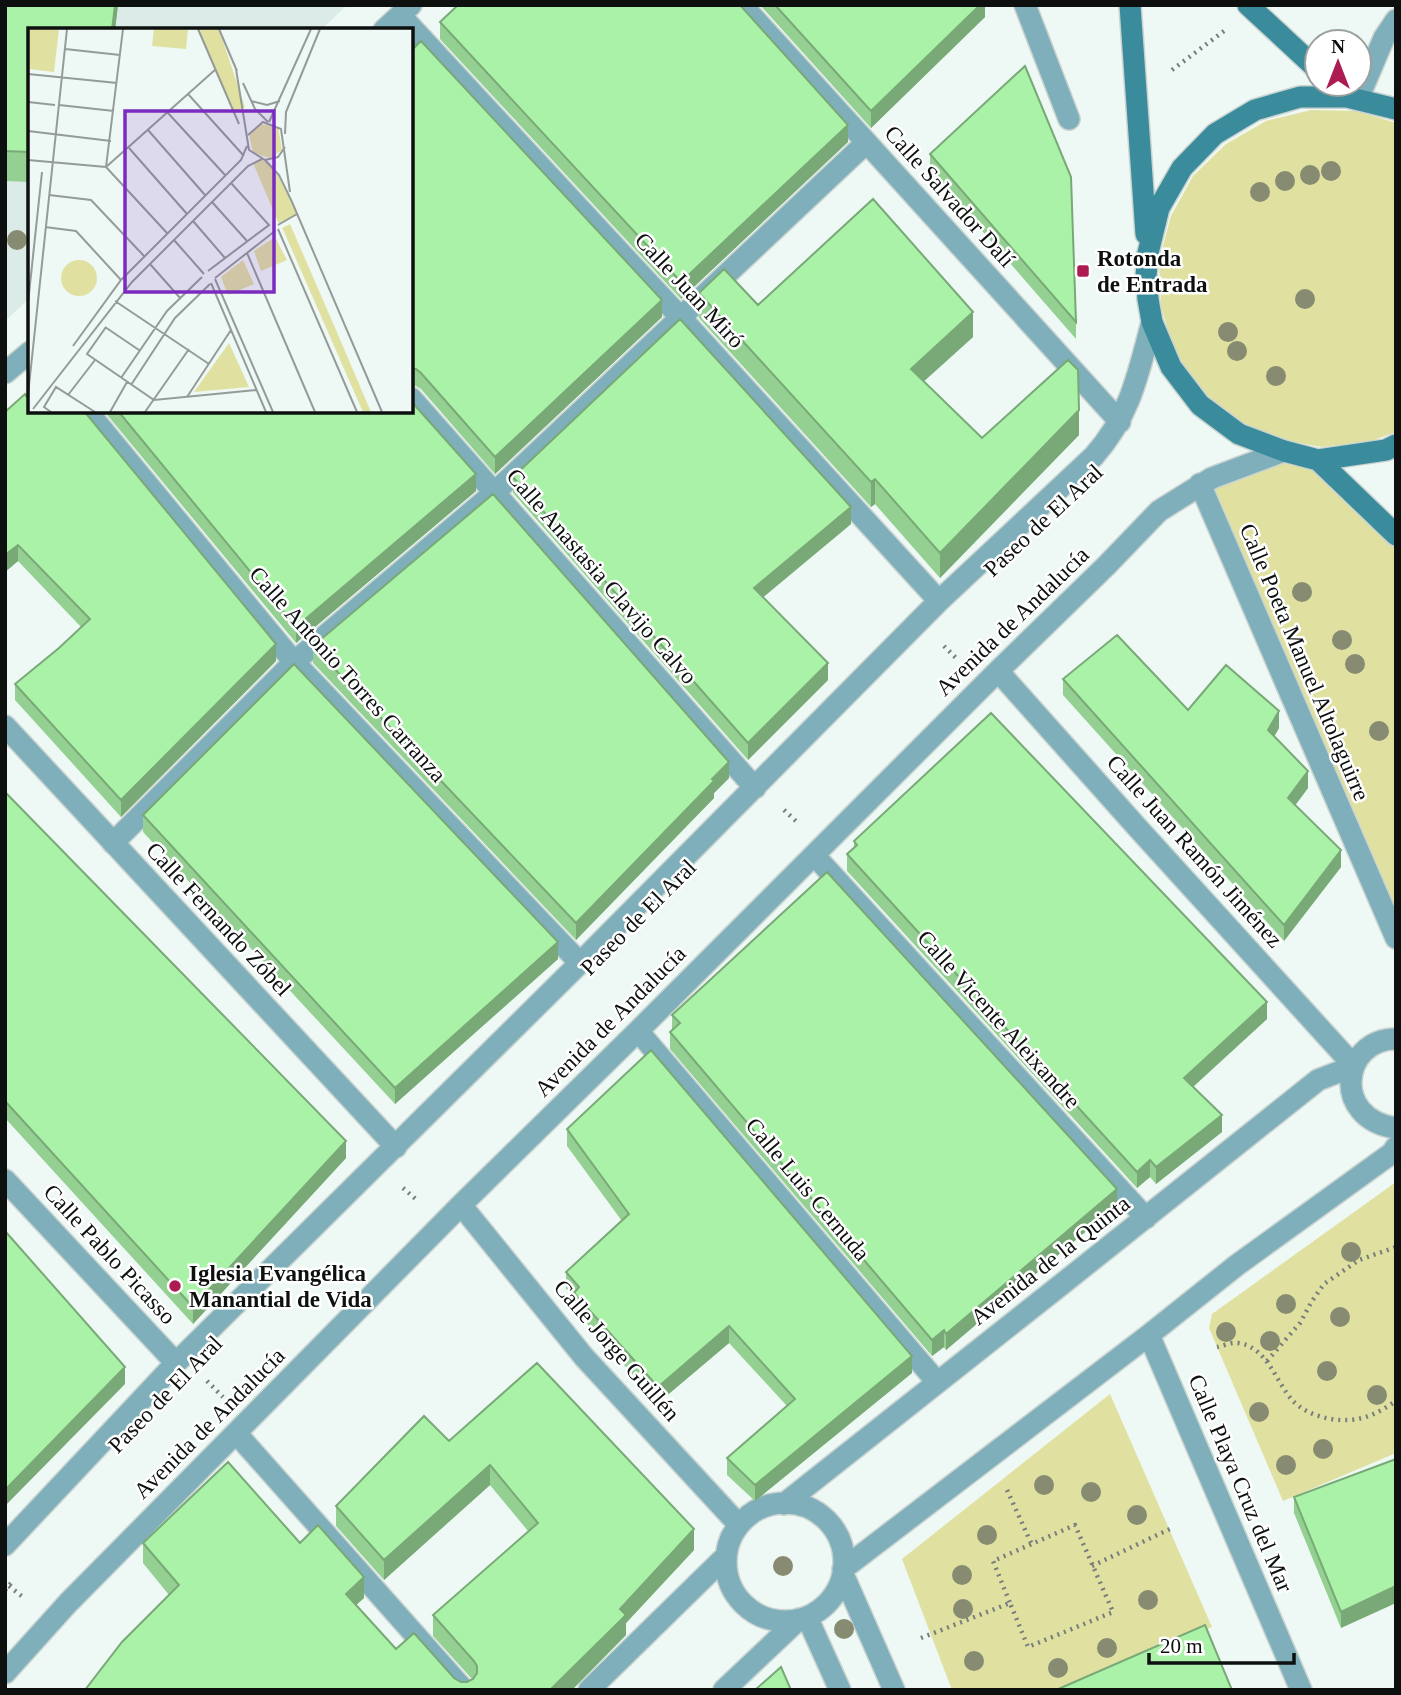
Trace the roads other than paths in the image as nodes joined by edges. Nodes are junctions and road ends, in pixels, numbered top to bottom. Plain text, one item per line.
1 (742, 5) edge
2 (1024, 5) edge
3 (1130, 5) edge
4 (1248, 5) edge
5 (405, 10) edge
6 (1396, 20) edge
7 (386, 28) edge
8 (1373, 54) edge
9 (1303, 56) edge
10 (1303, 97) edge
11 (1362, 98) edge
12 (1396, 109) edge
13 (1069, 119) dead end
14 (866, 143) junction
15 (1147, 253) junction
16 (681, 318) junction
17 (1152, 322) junction
18 (28, 354) edge
19 (5, 373) edge
20 (413, 400) edge
21 (89, 413) edge
22 (1120, 422) junction
23 (1396, 445) edge
24 (1284, 451) junction
25 (1318, 460) junction
26 (1200, 484) junction
27 (494, 493) junction
28 (1396, 534) edge
29 (939, 601) junction
30 (295, 662) junction
31 (998, 671) junction
32 (5, 726) edge
33 (755, 788) junction
34 (113, 843) junction
35 (814, 855) junction
36 (1396, 939) edge
37 (580, 963) junction
38 (638, 1031) junction
39 (1396, 1039) edge
40 (1354, 1066) junction
41 (1396, 1128) edge
42 (396, 1147) junction
43 (1396, 1147) edge
44 (5, 1180) edge
45 (461, 1205) junction
46 (1146, 1218) junction
47 (1149, 1335) junction
48 (176, 1363) junction
49 (937, 1382) junction
50 (236, 1433) junction
51 (784, 1504) junction
52 (739, 1525) junction
53 (5, 1545) edge
54 (726, 1556) junction
55 (843, 1571) junction
56 (803, 1618) junction
57 (5, 1673) edge
58 (464, 1690) edge
59 (589, 1690) edge
60 (724, 1690) edge
61 (839, 1690) edge
62 (894, 1690) edge
63 (1301, 1690) edge

1 - 14 street, Calle Salvador Dalí
2 - 13 street
3 - 15 main road
4 - 9 main road
5 - 7 street
5 - 16 street, Calle Juan Miró
6 - 8 street
10 - 15 main road
11 - 12 main road
14 - 16 street
14 - 22 street, Calle Salvador Dalí
15 - 17 main road
16 - 27 street
16 - 29 street, Calle Juan Miró
17 - 22 street
17 - 24 main road
18 - 19 street
20 - 27 street, Calle Anastasia Clavijo Calvo
21 - 30 street, Calle Antonio Torres Carranza
22 - 29 street
23 - 25 main road
24 - 25 main road
24 - 26 street, Avenida de Andalucía
25 - 28 main road
26 - 31 street, Avenida de Andalucía
26 - 36 street, Calle Poeta Manuel Altolaguirre
27 - 30 street
27 - 33 street, Calle Anastasia Clavijo Calvo
29 - 33 street
30 - 34 street
30 - 37 street, Calle Antonio Torres Carranza
31 - 35 street, Avenida de Andalucía
31 - 40 street, Calle Juan Ramón Jiménez
32 - 34 street, Calle Fernando Zóbel
33 - 37 street
34 - 42 street, Calle Fernando Zóbel
35 - 38 street, Avenida de Andalucía
35 - 46 street, Calle Vicente Aleixandre
37 - 42 street
38 - 45 street, Avenida de Andalucía
38 - 49 street, Calle Luis Cernuda
39 - 40 street
40 - 41 street
40 - 46 street, Avenida de la Quinta
42 - 48 street
43 - 47 street
44 - 48 street, Calle Pablo Picasso
45 - 50 street, Avenida de Andalucía
45 - 52 street, Calle Jorge Guillén
46 - 49 street, Avenida de la Quinta
47 - 55 street
47 - 63 street, Calle Playa Cruz del Mar
48 - 53 street
49 - 51 street, Avenida de la Quinta
50 - 57 street, Avenida de Andalucía
50 - 58 street
51 - 52 street
51 - 55 street
52 - 54 street
54 - 56 street
54 - 59 street
55 - 56 street
55 - 62 street
56 - 60 street
56 - 61 street

